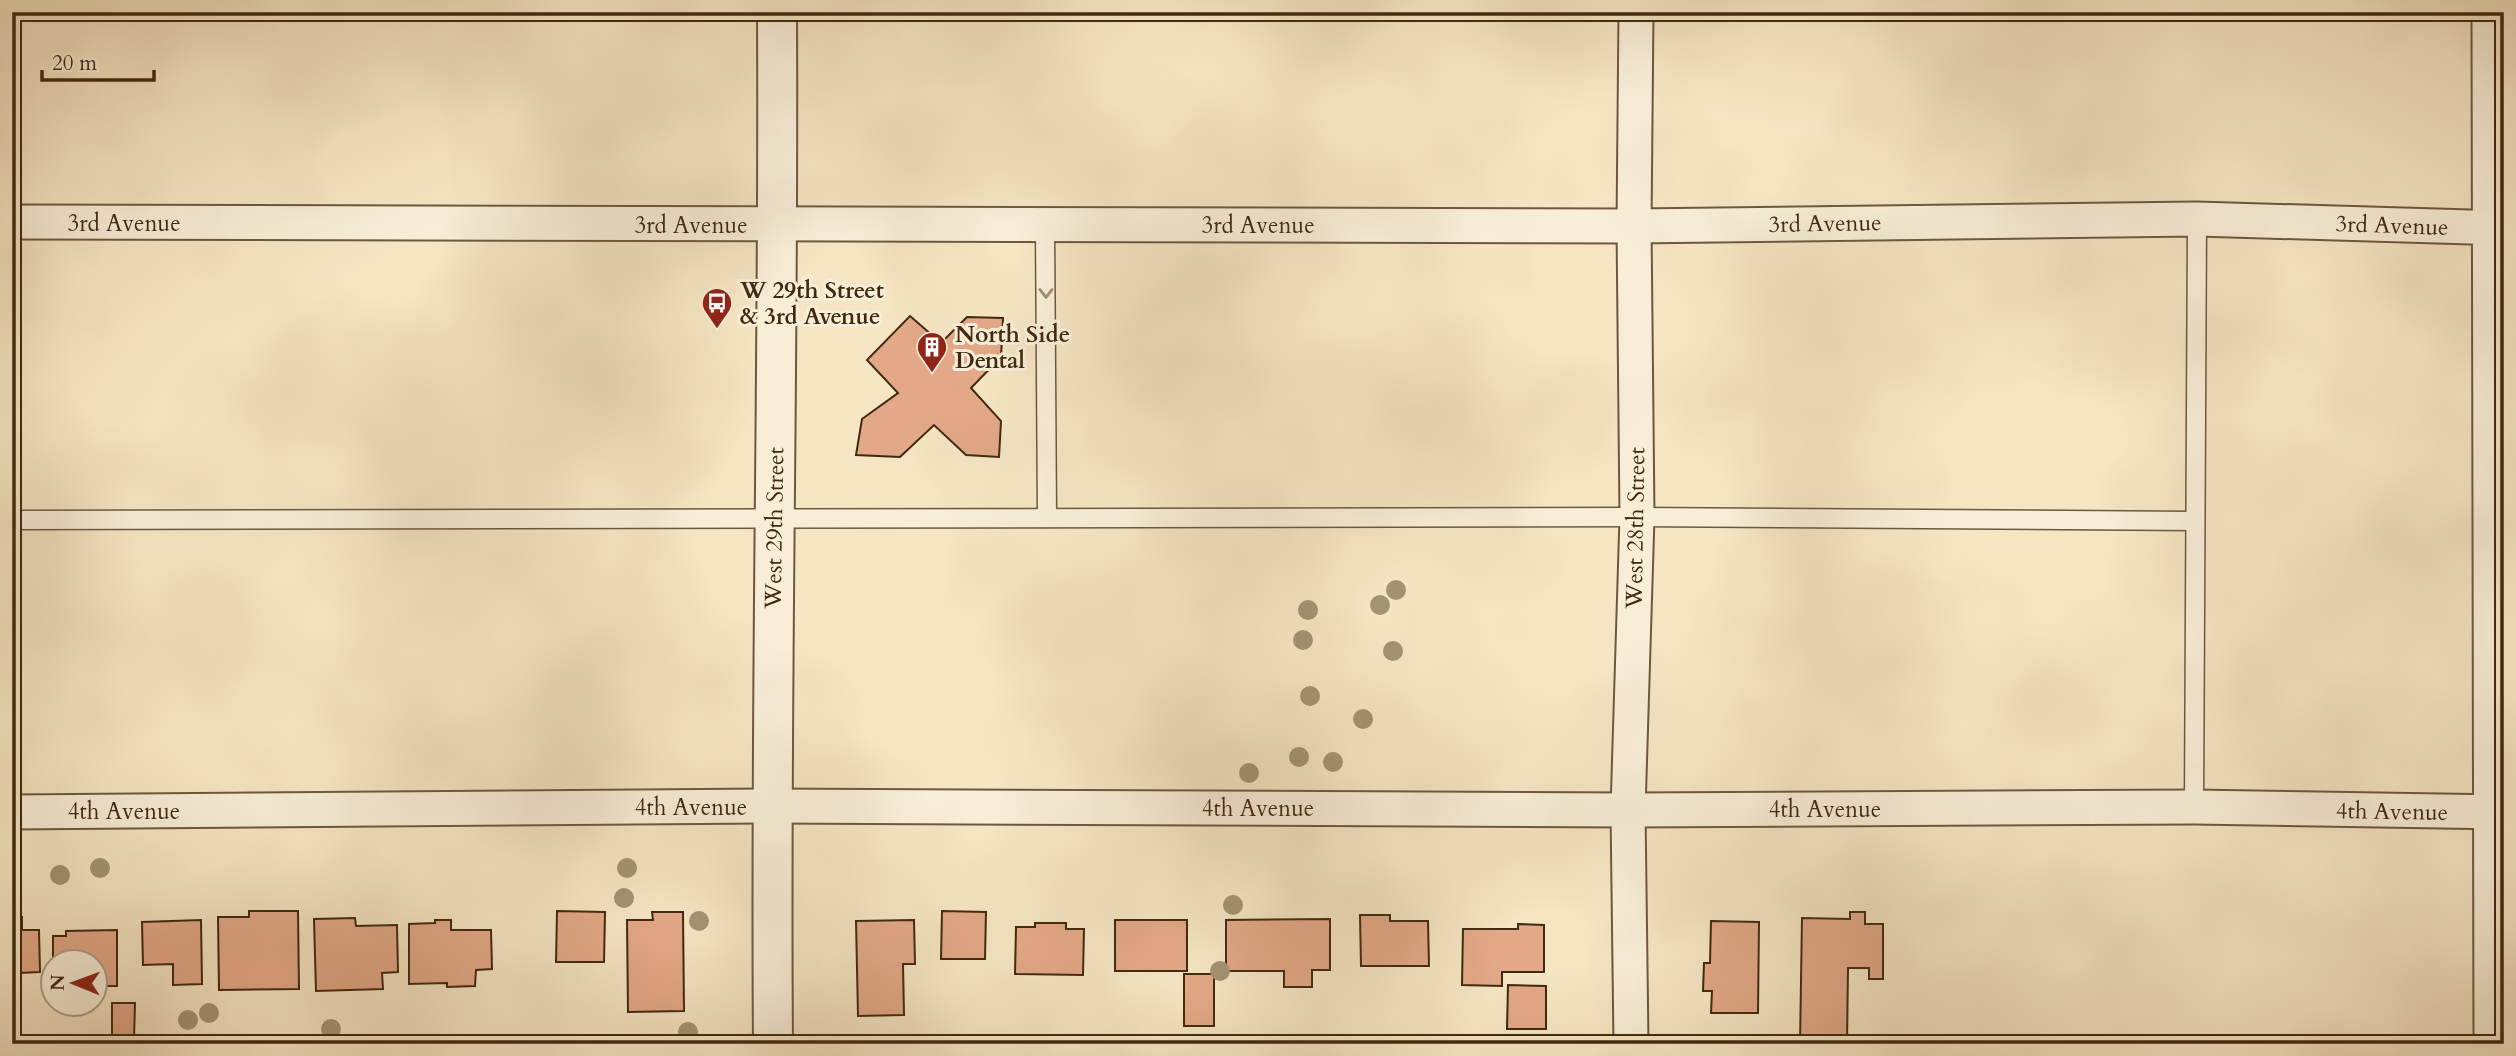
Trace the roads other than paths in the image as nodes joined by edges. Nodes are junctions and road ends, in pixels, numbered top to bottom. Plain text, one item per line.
1 (777, 12) edge
2 (1636, 12) edge
3 (2489, 12) edge
4 (2197, 219) junction
5 (12, 222) edge
6 (778, 225) junction
7 (1045, 225) junction
8 (1634, 226) junction
9 (2496, 228) edge
10 (1047, 516) junction
11 (774, 517) junction
12 (1637, 517) junction
13 (12, 520) edge
14 (2194, 521) junction
15 (771, 806) junction
16 (2194, 807) junction
17 (1628, 810) junction
18 (12, 812) edge
19 (2497, 812) edge
20 (773, 1044) edge
21 (1631, 1044) edge
22 (2491, 1044) edge

1 - 6 street, West 29th Street
2 - 8 street, West 28th Street
3 - 9 street
4 - 8 street, 3rd Avenue
4 - 9 street, 3rd Avenue
4 - 14 lane
5 - 6 street, 3rd Avenue
6 - 7 street, 3rd Avenue
6 - 11 street, West 29th Street
7 - 8 street, 3rd Avenue
7 -> 10 lane
8 - 12 street, West 28th Street
9 - 19 street
10 - 11 lane
10 - 12 lane
11 - 13 lane
11 - 15 street, West 29th Street
12 - 14 lane
12 - 17 street, West 28th Street
14 - 16 lane
15 - 17 street, 4th Avenue
15 - 18 street, 4th Avenue
15 - 20 street, West 29th Street
16 - 17 street, 4th Avenue
16 - 19 street, 4th Avenue
17 - 21 street, West 28th Street
19 - 22 street

